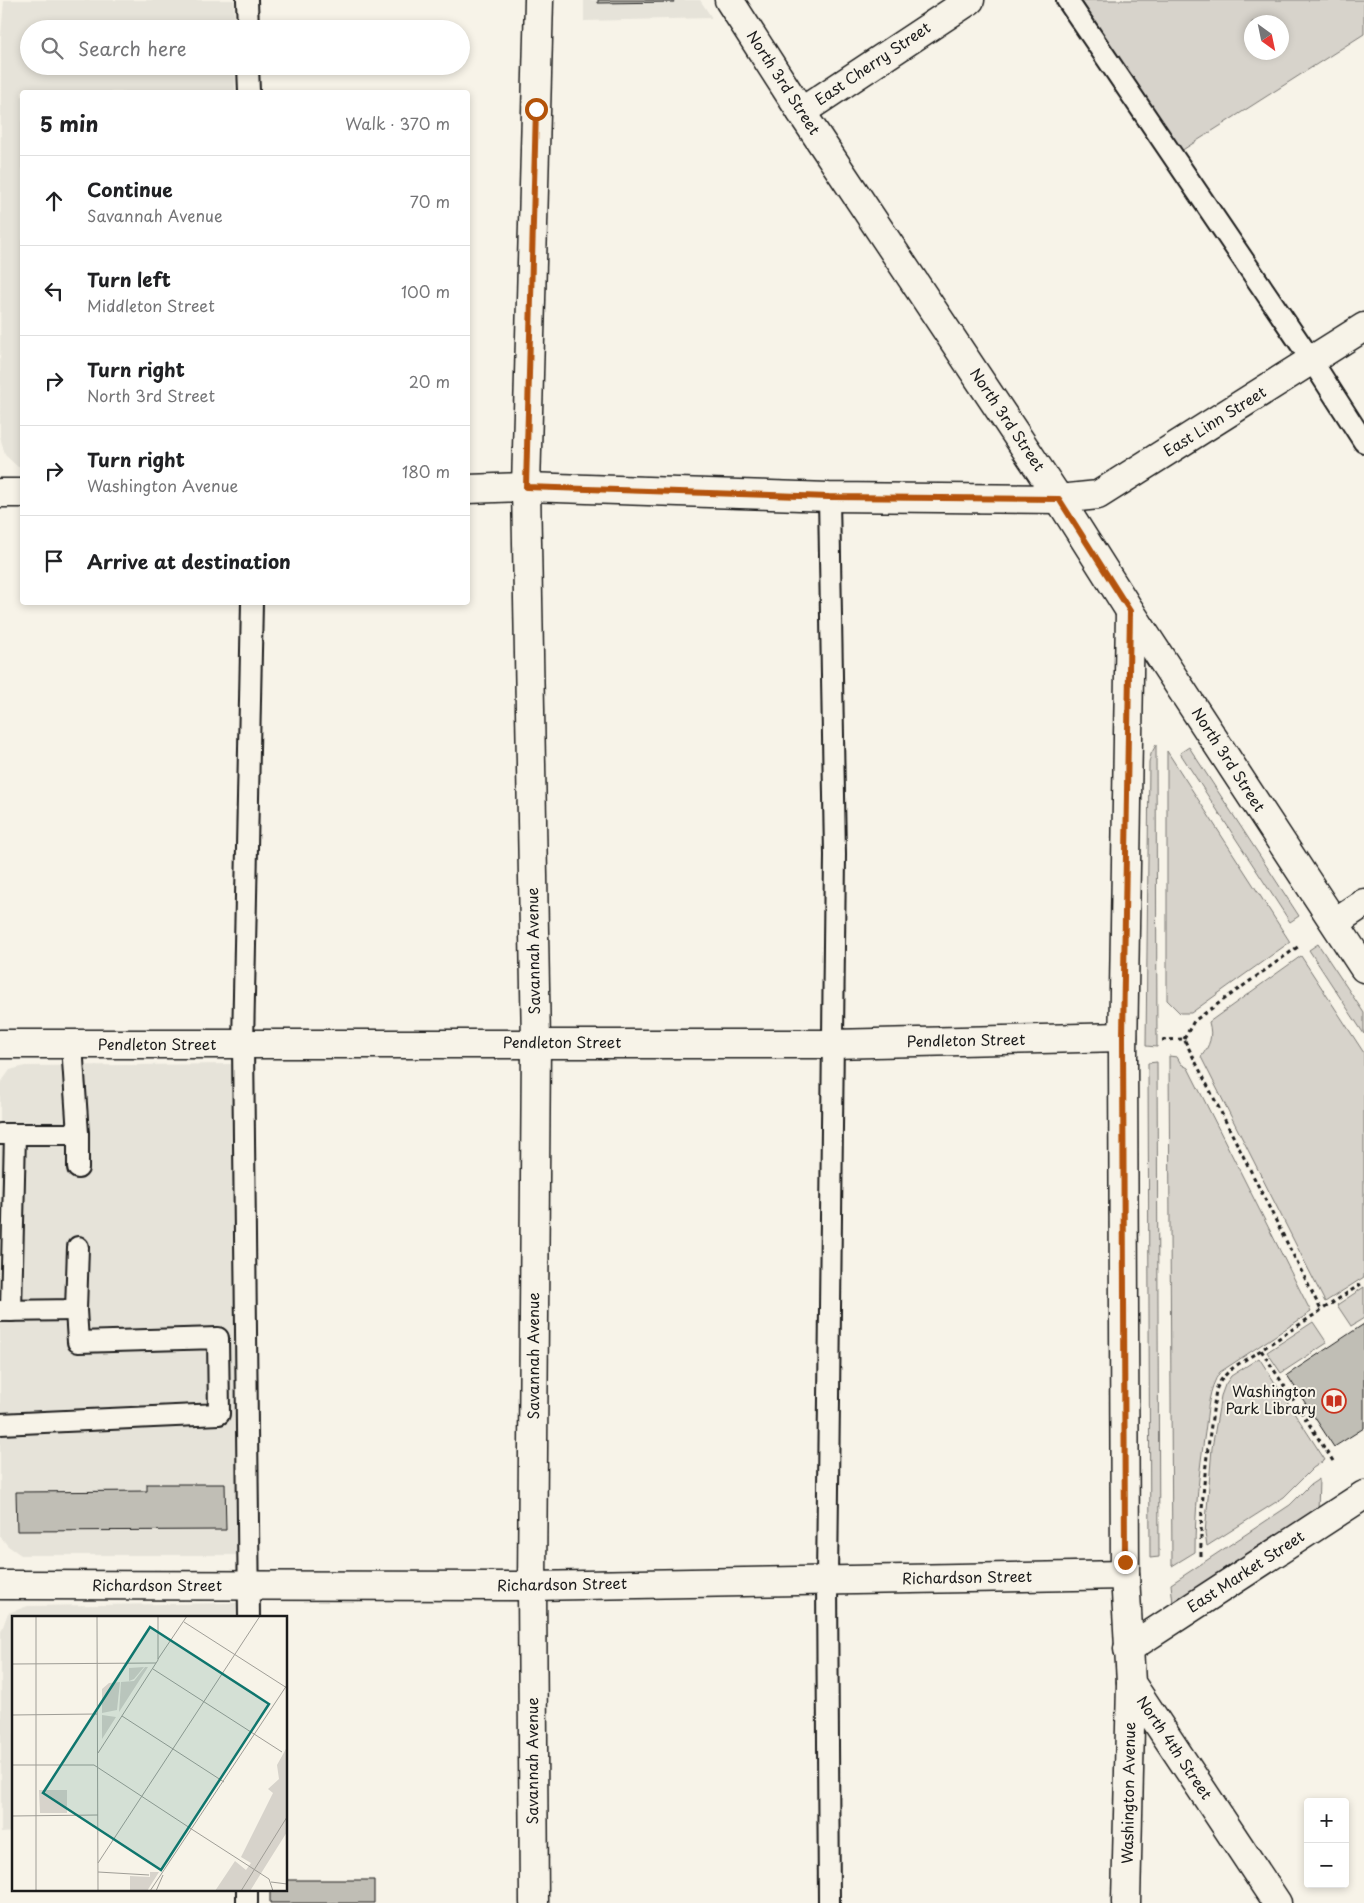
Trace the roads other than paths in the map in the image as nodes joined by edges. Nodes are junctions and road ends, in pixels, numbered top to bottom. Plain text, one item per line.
1 (247, 0) edge
2 (539, 0) edge
3 (729, 0) edge
4 (970, 0) edge
5 (1067, 0) edge
6 (248, 20) edge
7 (248, 75) edge
8 (249, 90) edge
9 (800, 112) junction
10 (1364, 327) edge
11 (1312, 361) junction
12 (1364, 442) edge
13 (526, 487) junction
14 (470, 489) edge
15 (0, 493) edge
16 (20, 493) edge
17 (829, 497) junction
18 (1059, 499) junction
19 (252, 605) edge
20 (1130, 611) junction
21 (1364, 903) edge
22 (1335, 922) junction
23 (1364, 968) edge
24 (1123, 1037) junction
25 (536, 1043) junction
26 (0, 1044) edge
27 (244, 1044) junction
28 (832, 1044) junction
29 (72, 1045) junction
30 (8, 1134) edge
31 (78, 1134) junction
32 (78, 1168) dead end
33 (78, 1247) dead end
34 (76, 1310) junction
35 (6, 1311) edge
36 (0, 1424) edge
37 (1364, 1495) edge
38 (1124, 1574) junction
39 (827, 1580) junction
40 (0, 1585) edge
41 (250, 1586) junction
42 (532, 1586) junction
43 (249, 1616) edge
44 (1128, 1649) junction
45 (1131, 1683) junction
46 (247, 1890) edge
47 (247, 1903) edge
48 (534, 1903) edge
49 (829, 1903) edge
50 (1126, 1903) edge
51 (1277, 1903) edge

1 - 6 lane
2 - 13 street, Savannah Avenue
3 - 9 street, North 3rd Street
4 - 9 street, East Cherry Street
5 - 11 lane
7 - 8 lane
9 - 18 street, North 3rd Street
10 - 11 street, East Linn Street
11 - 12 lane
11 - 18 street, East Linn Street
13 - 14 street, East Linn Street
13 - 17 street, East Linn Street
13 - 25 street, Savannah Avenue
15 - 16 street
17 - 18 street, East Linn Street
17 - 28 lane
18 - 20 street, North 3rd Street
19 - 27 lane
20 - 22 street, North 3rd Street
20 - 24 street
21 - 22 street
22 - 23 street, North 3rd Street
24 - 28 street, Pendleton Street
24 - 38 street
25 - 27 street, Pendleton Street
25 - 28 street, Pendleton Street
25 - 42 street, Savannah Avenue
26 - 29 street, Pendleton Street
27 - 29 street, Pendleton Street
27 - 41 lane
28 - 39 lane
29 - 31 lane
30 - 31 lane
30 - 35 lane
31 - 32 lane
33 - 34 lane
34 - 35 lane
34 - 36 lane
37 - 44 street, East Market Street
38 - 39 street, Richardson Street
38 - 44 street, North 4th Street
39 - 42 street, Richardson Street
39 - 49 lane
40 - 41 street, Richardson Street
41 - 42 street, Richardson Street
41 - 43 lane
42 - 48 street, Savannah Avenue
44 - 45 street, North 4th Street
45 - 50 street, Washington Avenue
45 - 51 street, North 4th Street
46 - 47 lane

